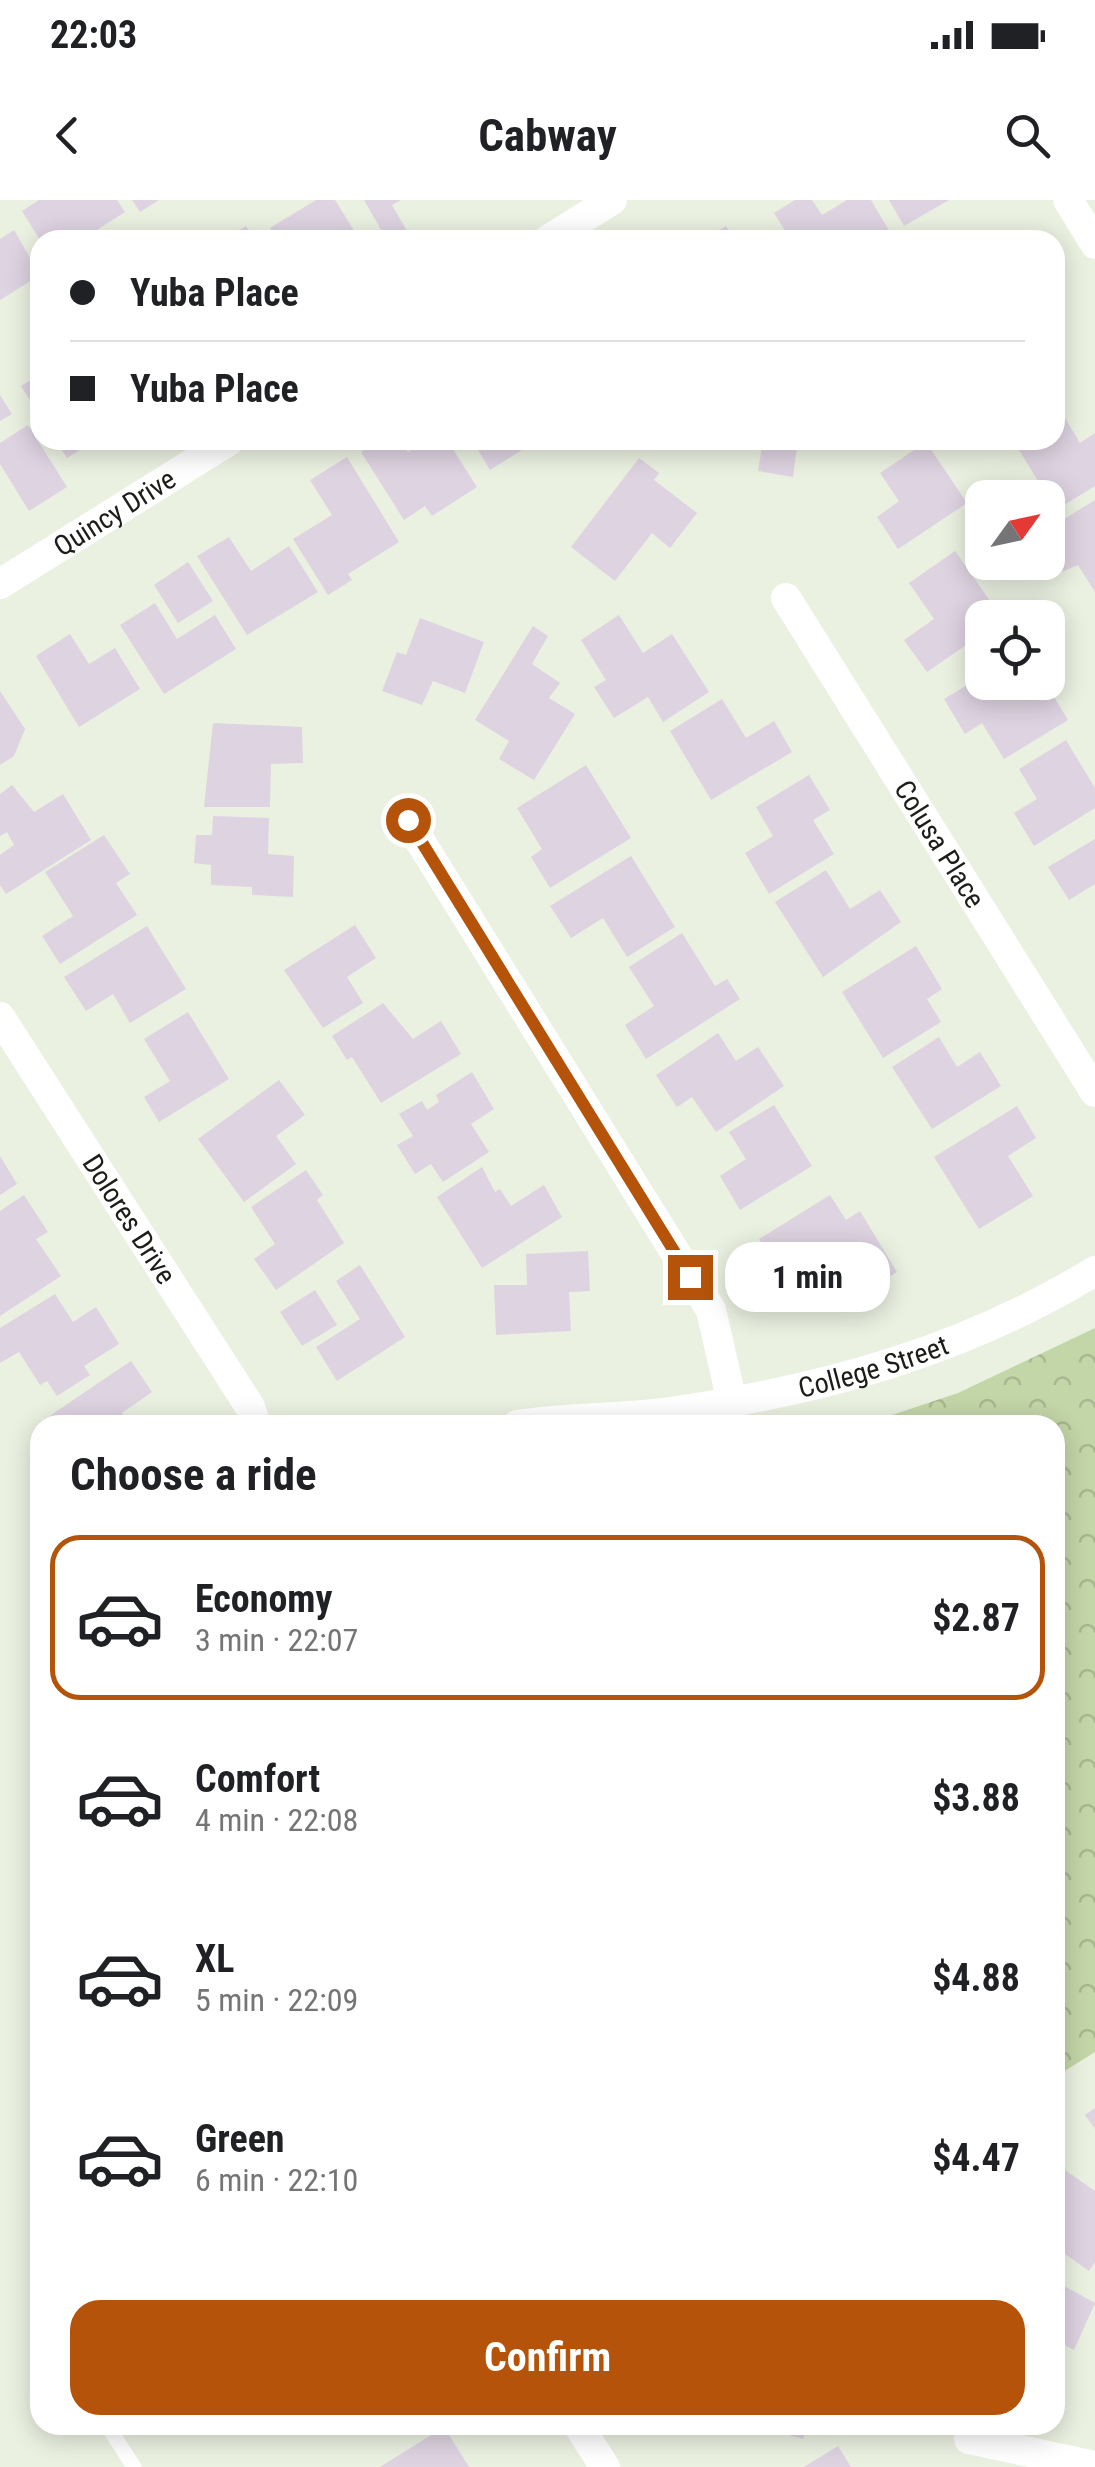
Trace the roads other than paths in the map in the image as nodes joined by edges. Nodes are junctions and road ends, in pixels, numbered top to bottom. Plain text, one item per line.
1 (612, 200) edge
2 (1068, 200) edge
3 (564, 230) edge
4 (1095, 244) edge
5 (214, 450) edge
6 (0, 584) edge
7 (786, 598) dead end
8 (408, 820) dead end
9 (0, 1018) edge
10 (1095, 1092) edge
11 (1095, 1272) edge
12 (732, 1402) junction
13 (253, 1415) edge
14 (637, 1415) edge
15 (113, 2435) edge
16 (584, 2435) edge
17 (969, 2439) dead end
18 (1095, 2466) edge
19 (134, 2467) edge
20 (605, 2467) edge

1 - 3 street
2 - 4 street
5 - 6 street, Quincy Drive
7 - 10 street, Colusa Place
8 - 12 street
9 - 13 street, Dolores Drive
11 - 12 street, College Street
12 - 14 street, College Street
15 - 19 lane
16 - 20 street
17 - 18 street

